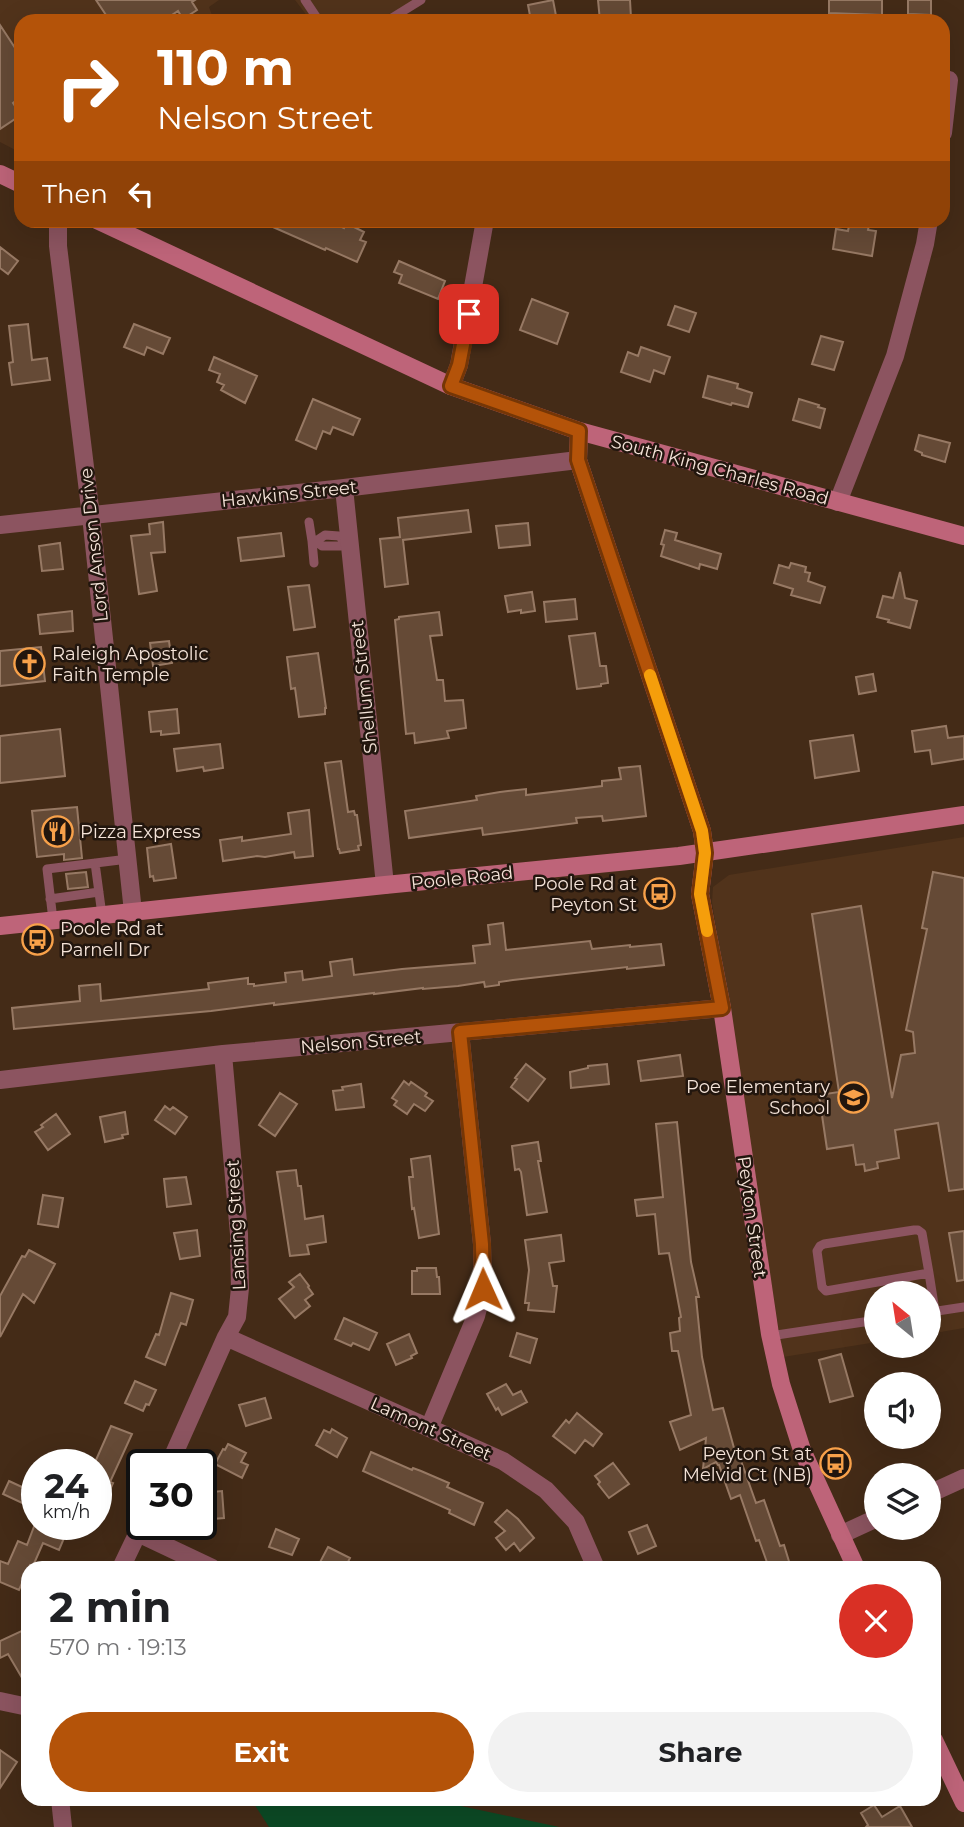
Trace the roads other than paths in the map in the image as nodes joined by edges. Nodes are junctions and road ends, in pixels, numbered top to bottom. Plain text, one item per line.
1 (421, 0) edge
2 (398, 14) edge
3 (58, 228) edge
4 (114, 228) edge
5 (484, 228) edge
6 (928, 228) edge
7 (451, 386) junction
8 (579, 431) junction
9 (578, 460) junction
10 (344, 488) junction
11 (838, 502) junction
12 (91, 516) junction
13 (309, 522) dead end
14 (0, 525) edge
15 (964, 536) edge
16 (314, 541) junction
17 (347, 541) junction
18 (314, 564) dead end
19 (964, 815) edge
20 (705, 853) junction
21 (128, 859) junction
22 (95, 863) junction
23 (385, 885) junction
24 (99, 892) junction
25 (50, 899) junction
26 (133, 912) junction
27 (102, 915) junction
28 (53, 920) junction
29 (0, 926) edge
30 (722, 1008) junction
31 (460, 1032) junction
32 (223, 1054) junction
33 (0, 1080) edge
34 (929, 1273) junction
35 (930, 1281) edge
36 (964, 1307) edge
37 (942, 1310) edge
38 (864, 1322) edge
39 (770, 1336) junction
40 (226, 1337) junction
41 (429, 1428) junction
42 (176, 1449) edge
43 (964, 1478) edge
44 (941, 1489) edge
45 (864, 1524) edge
46 (840, 1535) junction
47 (135, 1540) edge
48 (160, 1540) edge
49 (124, 1561) edge
50 (199, 1561) edge
51 (593, 1561) edge
52 (853, 1561) edge
53 (0, 1701) edge
54 (21, 1706) edge
55 (941, 1755) edge
56 (964, 1803) edge
57 (61, 1806) edge
58 (63, 1827) edge

1 - 2 lane
3 - 12 street, Lord Anson Drive
4 - 7 street, South King Charles Road
5 - 7 street
6 - 11 street
7 - 8 street, South King Charles Road
8 - 9 street
8 - 11 street, South King Charles Road
9 - 10 street, Hawkins Street
9 - 20 street, Peyton Street
10 - 12 street, Hawkins Street
10 - 17 street, Shellum Street
11 - 15 street, South King Charles Road
12 - 14 street, Hawkins Street
12 - 21 street, Lord Anson Drive
13 - 16 lane
16 - 17 lane
16 - 18 lane
17 - 23 street, Shellum Street
19 - 20 street, Poole Road
20 - 23 street, Poole Road
20 - 30 street, Peyton Street
21 - 22 lane
21 - 26 street, Lord Anson Drive
22 - 24 lane
22 - 25 lane
23 - 26 street, Poole Road
24 - 25 lane
24 - 27 lane
25 - 28 lane
26 - 27 street, Poole Road
27 - 28 street, Poole Road
28 - 29 street, Poole Road
30 - 31 street, Nelson Street
30 - 39 street, Peyton Street
31 - 32 street, Nelson Street
31 - 41 street
32 - 33 street, Nelson Street
32 - 40 street, Lansing Street
34 - 34 lane
34 - 35 lane
36 - 37 lane
38 - 39 lane
39 - 46 street, Peyton Street
40 - 41 street, Lamont Street
40 - 42 street, Lansing Street
41 - 51 street, Lamont Street
43 - 44 street
45 - 46 street
46 - 52 street, Peyton Street
47 - 49 street
48 - 50 street
53 - 54 street
55 - 56 street
57 - 58 street

